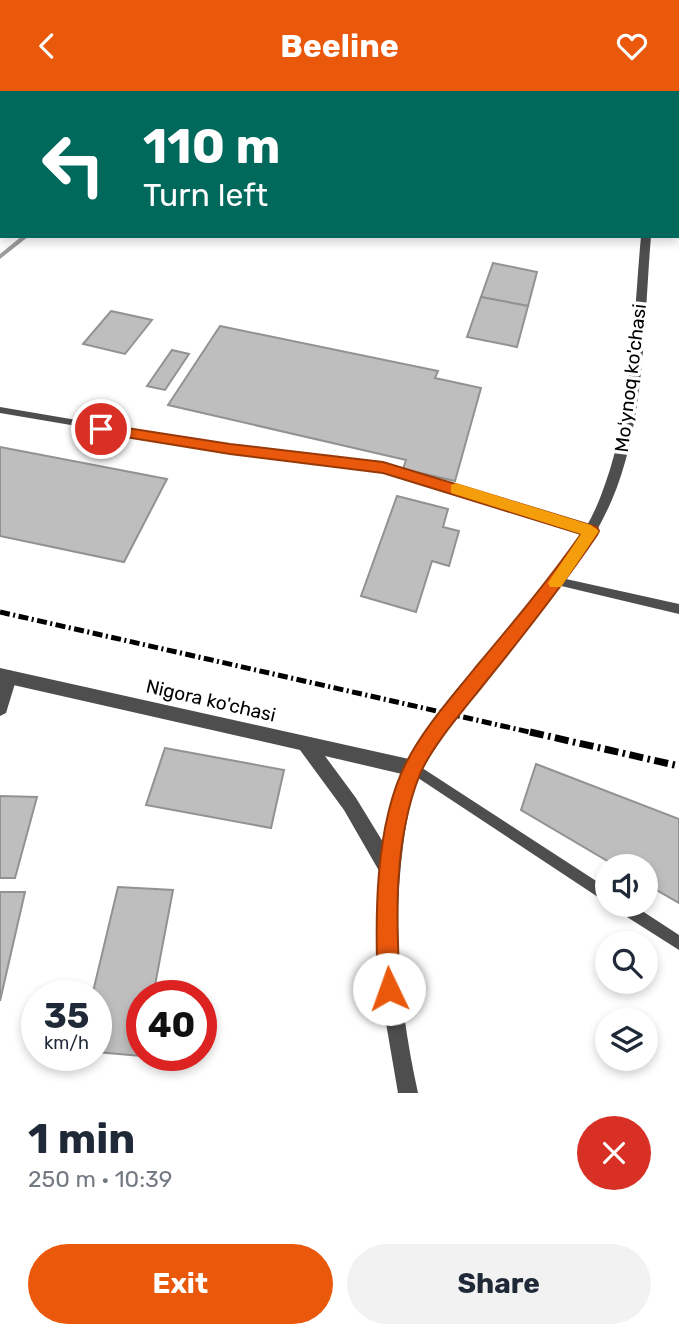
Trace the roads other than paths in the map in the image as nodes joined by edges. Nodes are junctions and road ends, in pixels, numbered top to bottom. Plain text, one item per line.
1 (646, 238) edge
2 (0, 410) edge
3 (591, 531) junction
4 (557, 581) junction
5 (679, 609) edge
6 (5, 676) edge
7 (0, 708) edge
8 (303, 742) junction
9 (413, 768) junction
10 (389, 871) junction
11 (595, 888) edge
12 (639, 917) edge
13 (679, 943) edge
14 (408, 1093) edge

1 - 3 street, Moʻynoq ko'chasi
2 - 3 lane
3 - 4 street, Moʻynoq ko'chasi
4 - 5 lane
4 - 9 street, Moʻynoq ko'chasi
6 - 7 street
6 - 8 street, Nigora ko'chasi
8 - 9 street, Nigora ko'chasi
8 - 10 street
9 - 10 street, Moʻynoq ko'chasi
9 - 11 lane
10 - 14 street, Moʻynoq ko'chasi
12 - 13 lane

